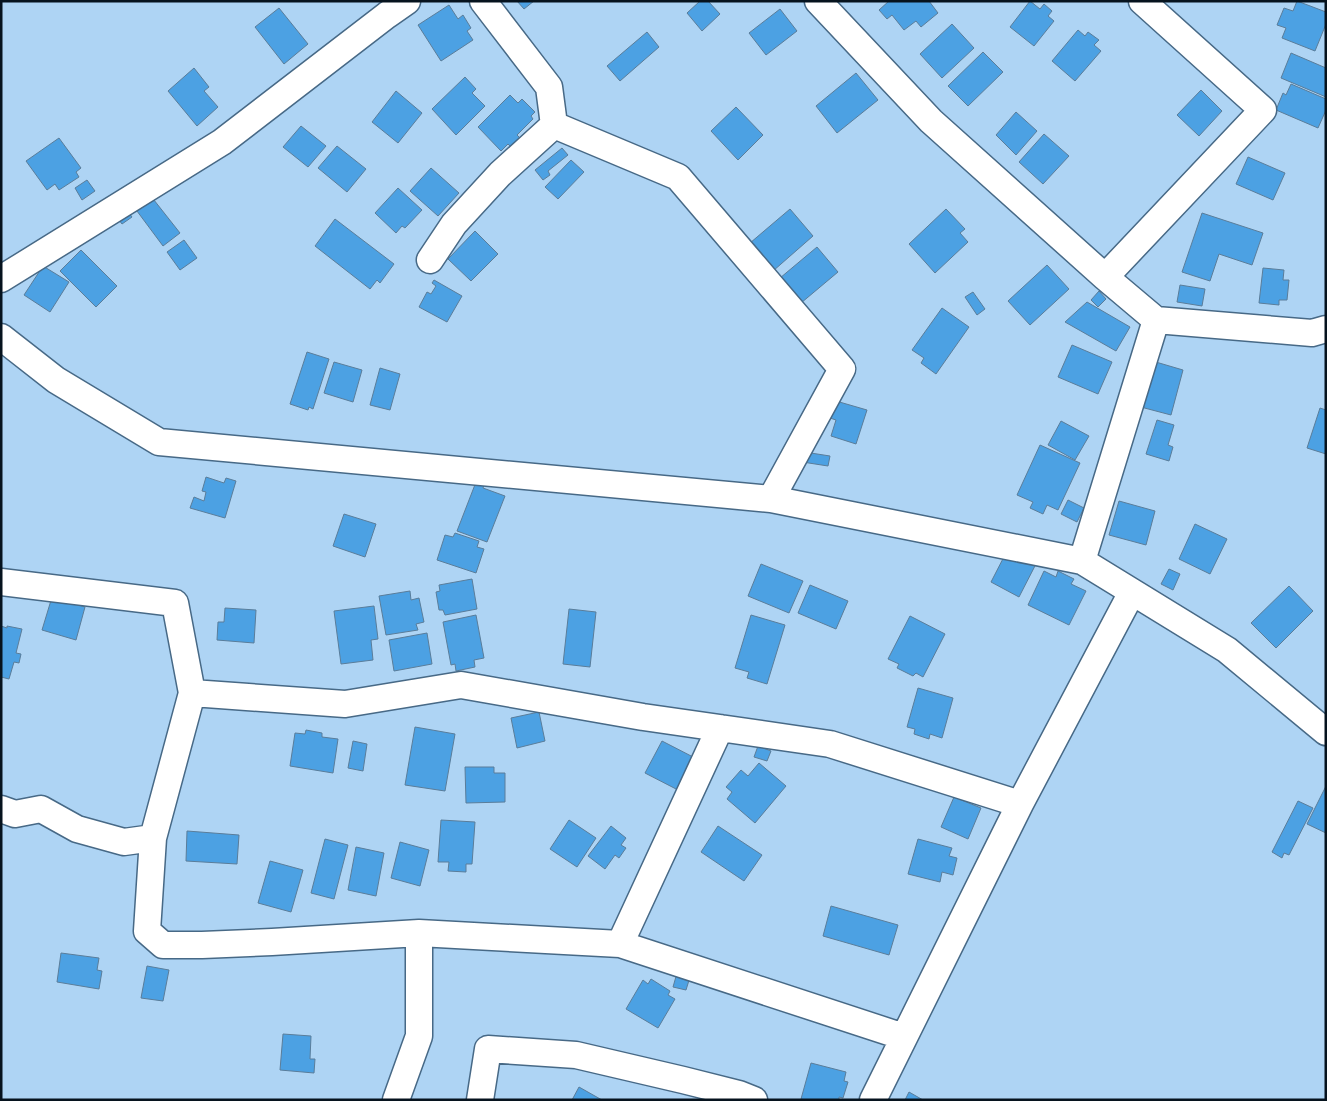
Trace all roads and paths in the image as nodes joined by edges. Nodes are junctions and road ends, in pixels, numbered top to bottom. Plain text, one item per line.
1 (408, 1) edge
2 (483, 1) edge
3 (818, 1) edge
4 (1142, 1) edge
5 (554, 125) junction
6 (430, 260) dead end
7 (1106, 277) junction
8 (1, 279) edge
9 (1156, 320) junction
10 (1326, 329) edge
11 (1, 337) edge
12 (771, 499) junction
13 (1082, 562) junction
14 (1, 582) edge
15 (1132, 592) junction
16 (192, 693) junction
17 (720, 728) junction
18 (1326, 732) edge
19 (1020, 804) junction
20 (1, 809) edge
21 (153, 838) junction
22 (419, 933) junction
23 (620, 944) junction
24 (904, 1037) junction
25 (396, 1100) edge
26 (480, 1100) edge
27 (754, 1100) edge
28 (873, 1100) edge

1 - 8 street
2 - 5 street
3 - 7 street
4 - 7 street
5 - 6 street
5 - 12 street
7 - 9 street
9 - 10 street
9 - 13 street
11 - 12 street
12 - 13 street
13 - 15 street
14 - 16 street
15 - 18 street
15 - 19 street
16 - 17 street
16 - 21 street
17 - 19 street
17 - 23 street
19 - 24 street
20 - 21 street
21 - 22 street
22 - 23 street
22 - 25 street
23 - 24 street
24 - 28 street
26 - 27 street

